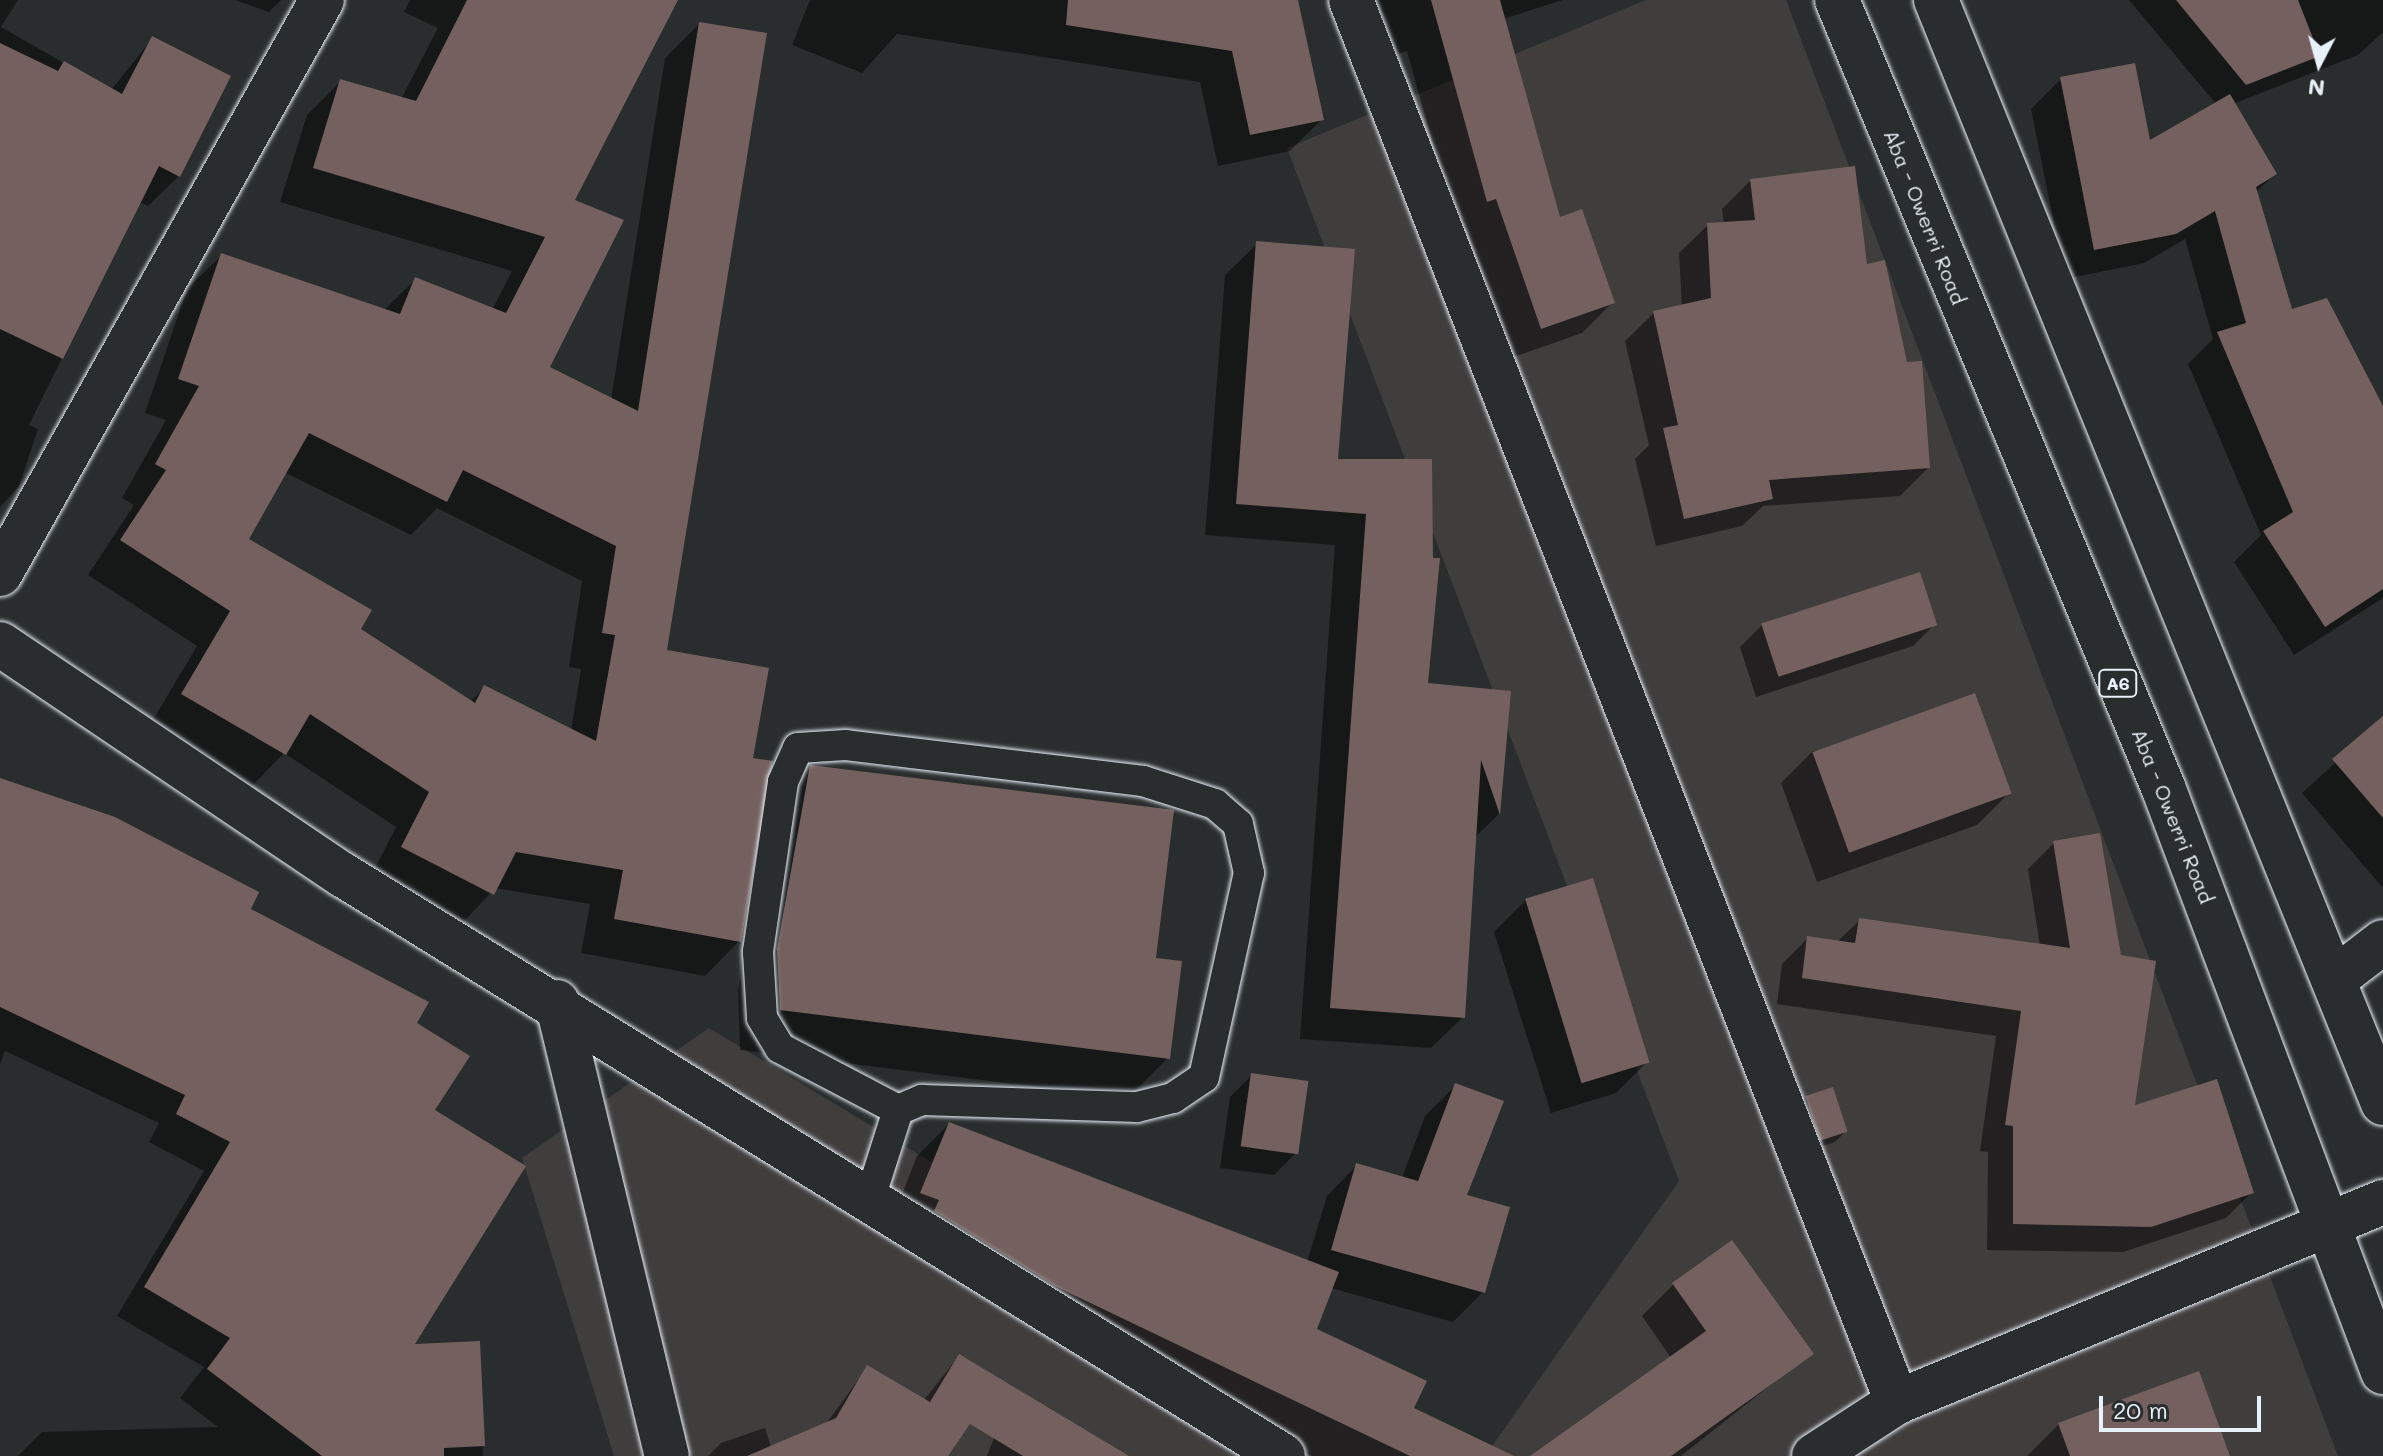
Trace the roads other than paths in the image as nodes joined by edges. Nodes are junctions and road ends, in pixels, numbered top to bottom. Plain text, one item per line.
1 (322, 0) edge
2 (1351, 0) edge
3 (1837, 0) edge
4 (1936, 0) edge
5 (0, 574) edge
6 (0, 644) edge
7 (2383, 942) edge
8 (2336, 978) junction
9 (557, 1002) junction
10 (2383, 1103) edge
11 (898, 1110) junction
12 (870, 1198) junction
13 (2383, 1202) edge
14 (2329, 1220) junction
15 (2383, 1372) edge
16 (1897, 1402) junction
17 (667, 1456) edge
18 (1283, 1456) edge
19 (1814, 1456) edge

1 - 5 main road
2 - 16 main road
3 - 14 main road, Aba - Owerri Road / A6
4 - 8 main road
6 - 9 main road
7 - 8 main road
8 - 10 main road
9 - 12 main road
9 - 17 main road
11 - 11 lane
11 - 12 lane
12 - 18 main road
13 - 14 main road
14 - 15 main road, Aba - Owerri Road / A6
14 - 16 main road
16 - 19 main road

